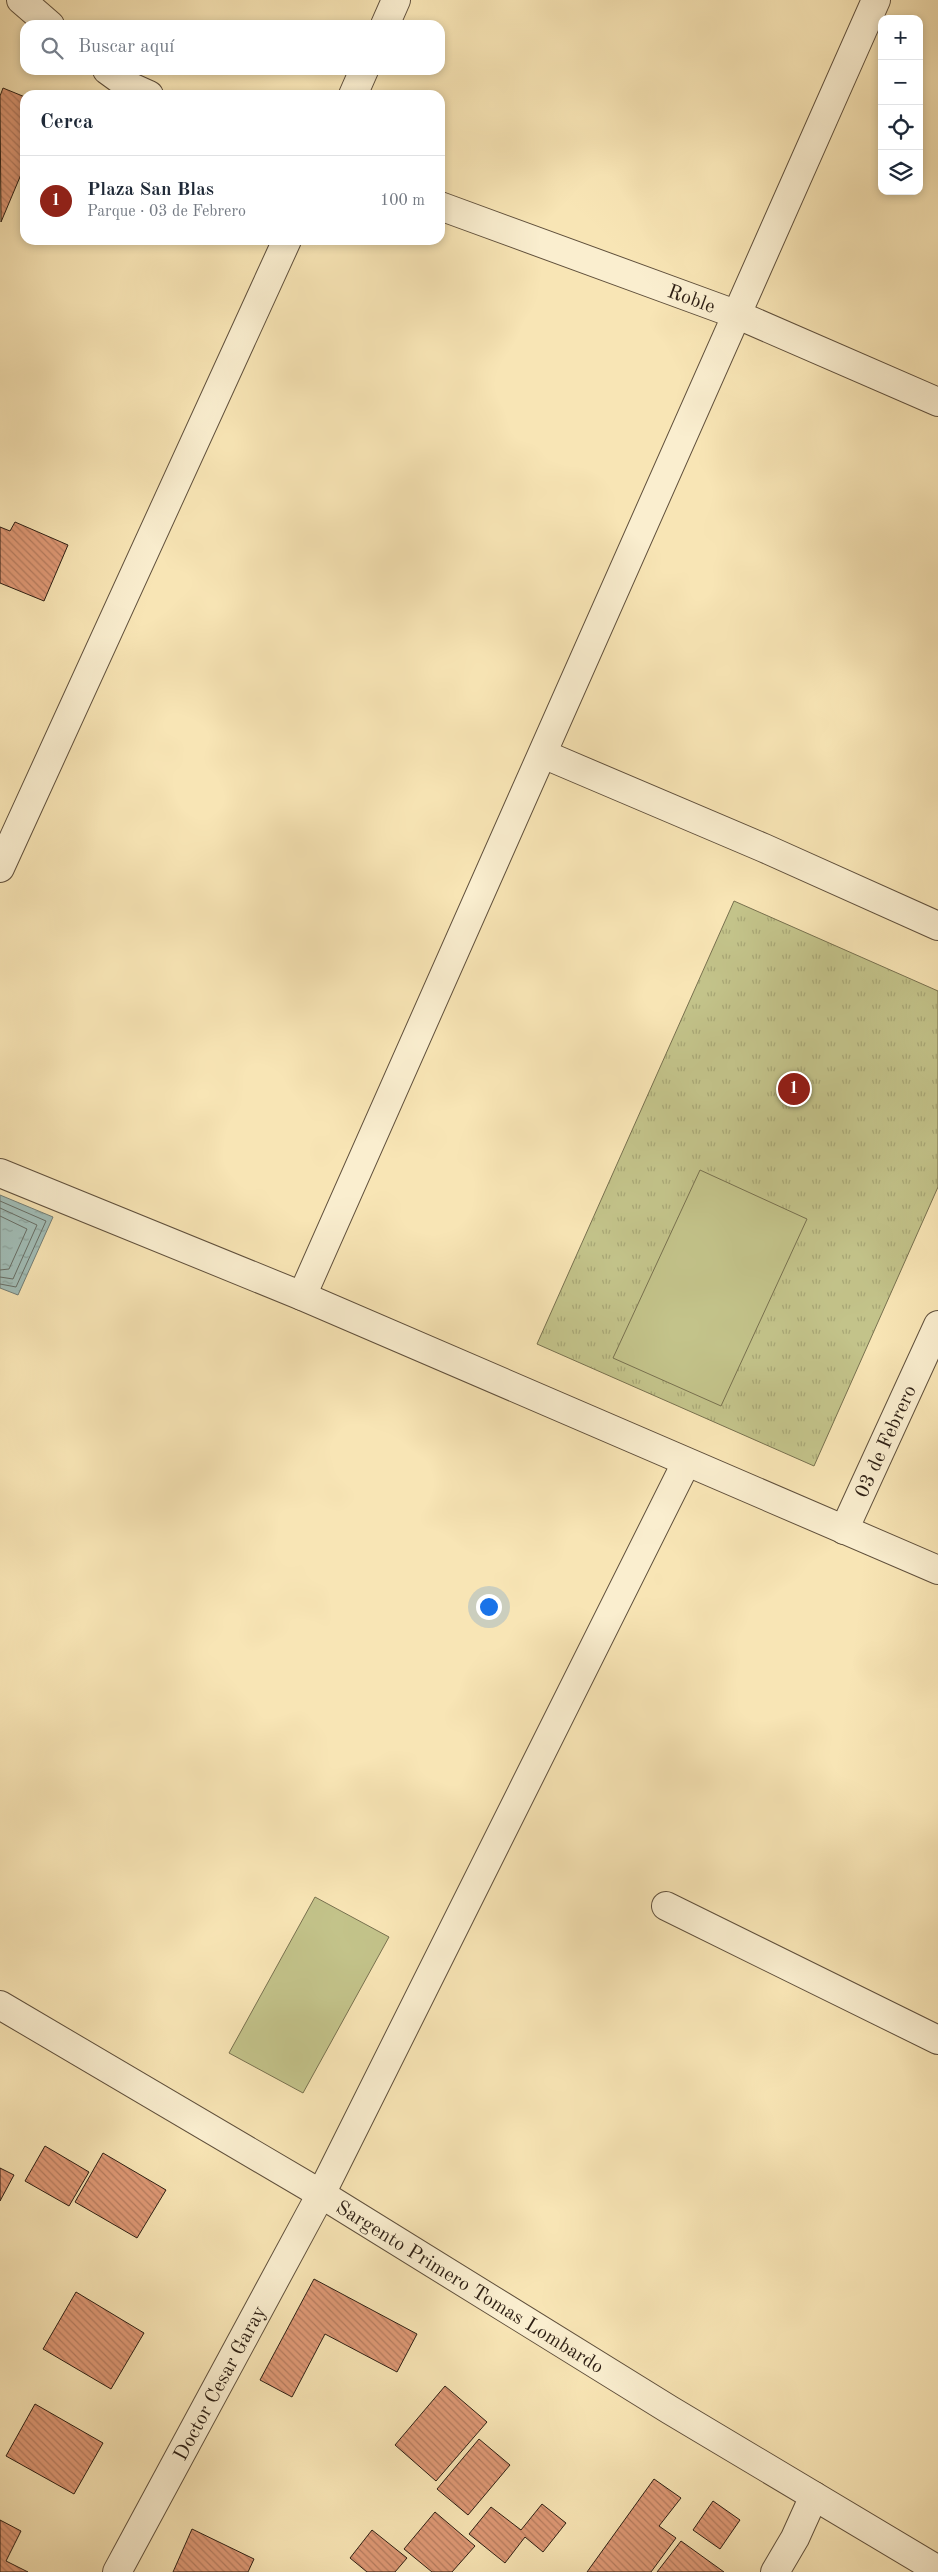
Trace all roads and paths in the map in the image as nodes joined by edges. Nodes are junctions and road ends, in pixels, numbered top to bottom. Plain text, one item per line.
1 (21, 0) edge
2 (396, 0) edge
3 (876, 0) edge
4 (44, 20) edge
5 (387, 20) edge
6 (114, 75) edge
7 (362, 75) edge
8 (137, 90) edge
9 (355, 90) edge
10 (445, 208) edge
11 (285, 245) edge
12 (738, 315) junction
13 (938, 402) edge
14 (543, 754) junction
15 (0, 868) edge
16 (938, 926) edge
17 (0, 1173) edge
18 (302, 1296) junction
19 (938, 1325) edge
20 (686, 1463) junction
21 (844, 1530) junction
22 (938, 1570) edge
23 (666, 1906) dead end
24 (0, 2005) edge
25 (938, 2040) edge
26 (321, 2194) junction
27 (814, 2496) junction
28 (938, 2570) edge
29 (117, 2572) edge
30 (775, 2572) edge

1 - 4 street
2 - 5 street
3 - 12 street
6 - 8 street
7 - 9 street
10 - 12 street, Roble
11 - 15 street
12 - 13 street, Roble
12 - 14 street
14 - 16 street
14 - 18 street
17 - 18 street
18 - 20 street
19 - 21 street, 03 de Febrero
20 - 21 street
20 - 26 street, Doctor Cesar Garay
21 - 22 street
23 - 25 street
24 - 26 street, Sargento Primero Tomas Lombardo
26 - 27 street, Sargento Primero Tomas Lombardo
26 - 29 street, Doctor Cesar Garay
27 - 28 street, Sargento Primero Tomas Lombardo
27 - 30 street

